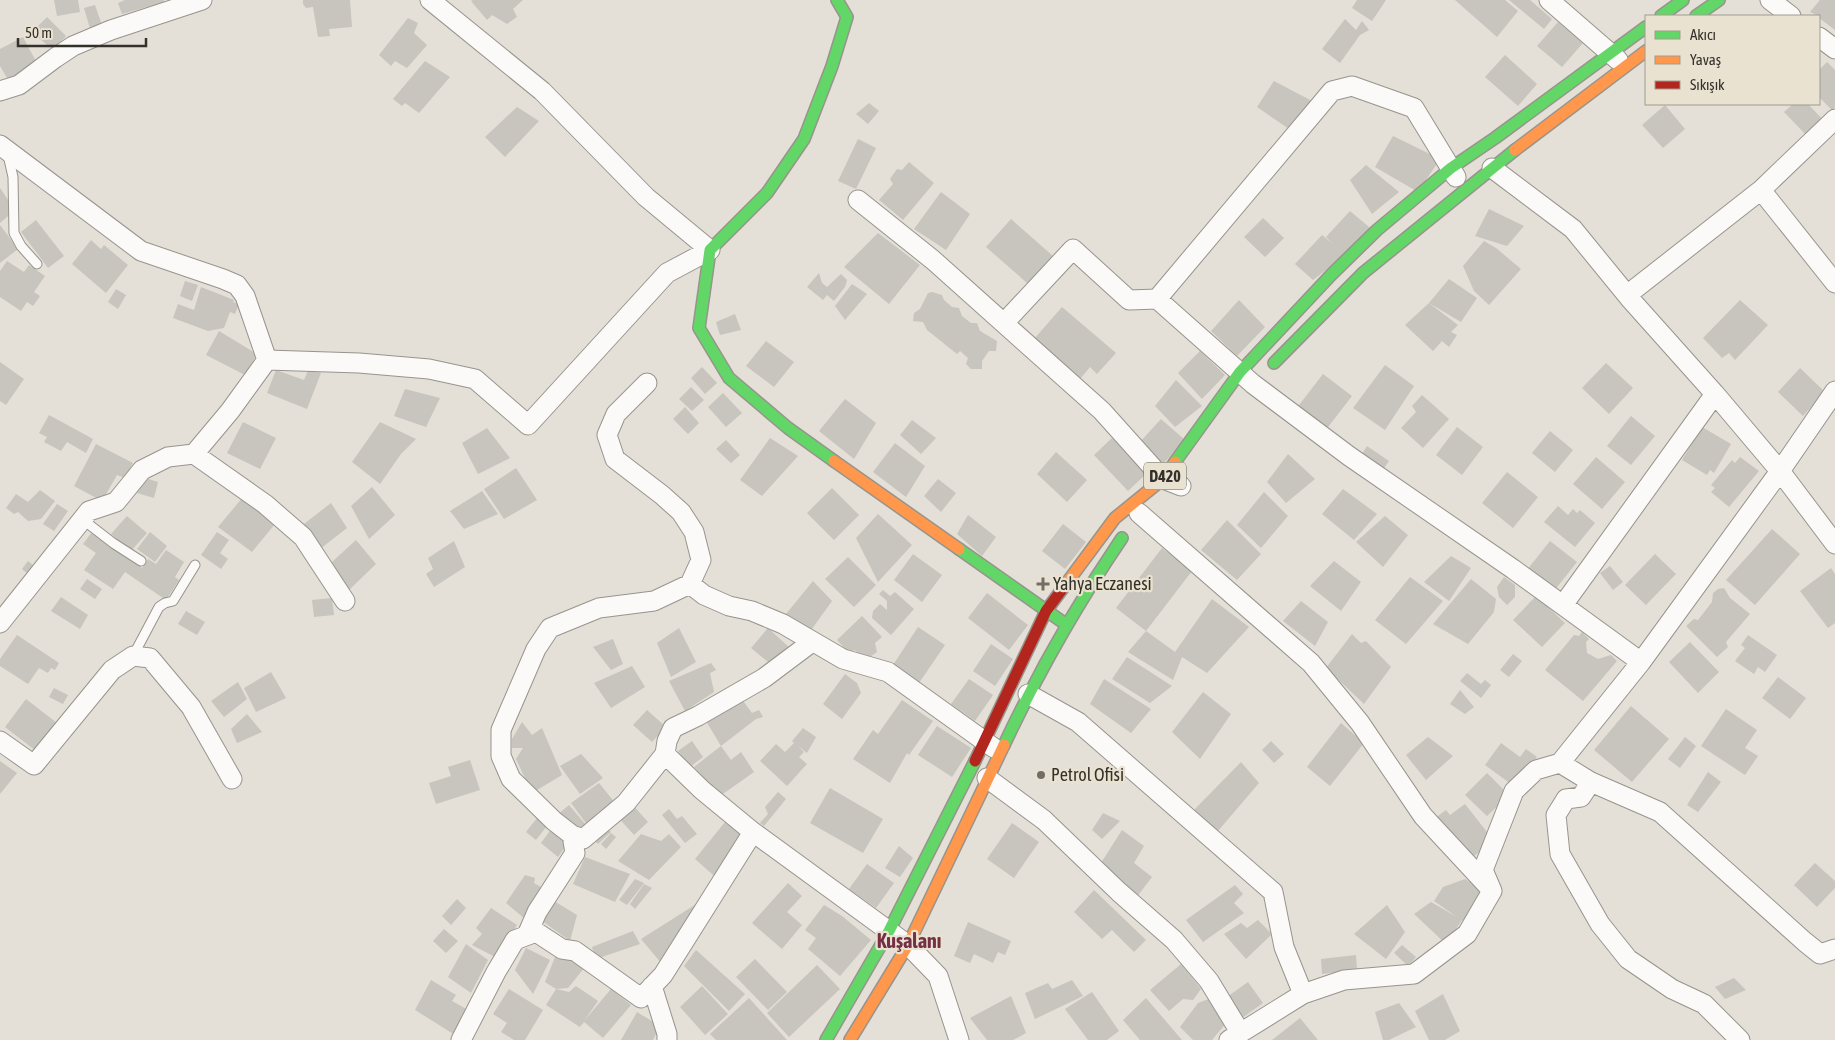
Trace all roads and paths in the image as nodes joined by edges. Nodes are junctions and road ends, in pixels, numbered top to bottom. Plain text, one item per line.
1 (202, 0) edge
2 (430, 0) edge
3 (837, 0) edge
4 (1549, 0) edge
5 (1683, 0) edge
6 (1719, 0) edge
7 (1770, 0) edge
8 (1662, 15) edge
9 (1697, 15) edge
10 (1790, 15) edge
11 (1645, 28) edge
12 (1820, 38) edge
13 (1835, 49) edge
14 (1611, 52) junction
15 (1645, 52) edge
16 (1625, 66) junction
17 (0, 91) edge
18 (1835, 119) edge
19 (2, 147) edge
20 (1451, 168) junction
21 (1492, 168) junction
22 (1463, 190) junction
23 (1761, 190) junction
24 (858, 200) dead end
25 (710, 250) junction
26 (38, 264) dead end
27 (1835, 283) edge
28 (1627, 295) junction
29 (1157, 299) junction
30 (1004, 323) junction
31 (267, 360) junction
32 (1253, 379) junction
33 (647, 383) dead end
34 (1835, 391) edge
35 (1715, 394) junction
36 (194, 454) junction
37 (1780, 471) junction
38 (1174, 485) junction
39 (1136, 518) joint
40 (82, 519) junction
41 (1835, 544) edge
42 (141, 561) dead end
43 (196, 565) dead end
44 (690, 584) junction
45 (345, 601) dead end
46 (1564, 605) junction
47 (1046, 611) junction
48 (0, 623) edge
49 (1067, 625) junction
50 (812, 642) junction
51 (133, 656) junction
52 (1640, 662) junction
53 (1028, 694) junction
54 (0, 741) edge
55 (985, 741) junction
56 (1000, 753) junction
57 (665, 754) junction
58 (1560, 763) junction
59 (987, 778) junction
60 (232, 779) dead end
61 (1591, 782) junction
62 (752, 832) junction
63 (572, 835) junction
64 (1492, 891) junction
65 (889, 931) junction
66 (527, 935) junction
67 (908, 945) junction
68 (1835, 948) edge
69 (652, 986) junction
70 (1304, 994) junction
71 (1235, 1036) edge
72 (461, 1040) edge
73 (667, 1040) edge
74 (826, 1040) edge
75 (850, 1040) edge
76 (959, 1040) edge
77 (1740, 1040) edge

1 - 17 street
2 - 25 street
3 - 25 main road
4 - 14 street
5 - 8 main road
6 - 9 main road
7 - 10 street
11 - 14 main road, D420
12 - 13 street
14 - 16 street
14 - 20 main road, D420
15 - 16 main road, D420
16 - 21 main road, D420
18 - 23 street
19 - 26 lane
19 - 31 street
20 - 22 street
20 - 29 street
20 - 32 main road, D420
21 - 22 main road, D420
21 - 28 street
22 - 32 main road, D420
23 - 27 street
23 - 28 street
24 - 30 street
25 - 31 street
25 - 47 main road
28 - 35 street
29 - 30 street
29 - 32 street
30 - 38 street
31 - 36 street
32 - 38 main road, D420
32 - 46 street
33 - 44 street
34 - 37 street
35 - 37 street
35 - 46 street
36 - 40 street
36 - 45 street
37 - 41 street
37 - 52 street
38 - 47 main road, D420
39 - 49 main road
39 - 64 street
40 - 42 lane
40 - 48 street
43 - 51 lane
44 - 50 street
44 - 63 street
46 - 52 street
47 - 49 main road
47 - 55 main road, D420
49 - 53 main road
50 - 55 street
50 - 57 street
51 - 54 street
51 - 60 street
52 - 58 street
53 - 56 main road
53 - 70 street
55 - 56 street
55 - 65 main road, D420
56 - 59 main road
57 - 62 street
57 - 63 street
58 - 61 street
58 - 64 street
59 - 67 main road
59 - 71 street
61 - 68 street
61 - 77 street
62 - 65 street
62 - 69 street
63 - 66 street
64 - 70 street
65 - 67 street
65 - 74 main road, D420
66 - 69 street
66 - 72 street
67 - 75 main road
67 - 76 street
69 - 73 street
70 - 71 street

